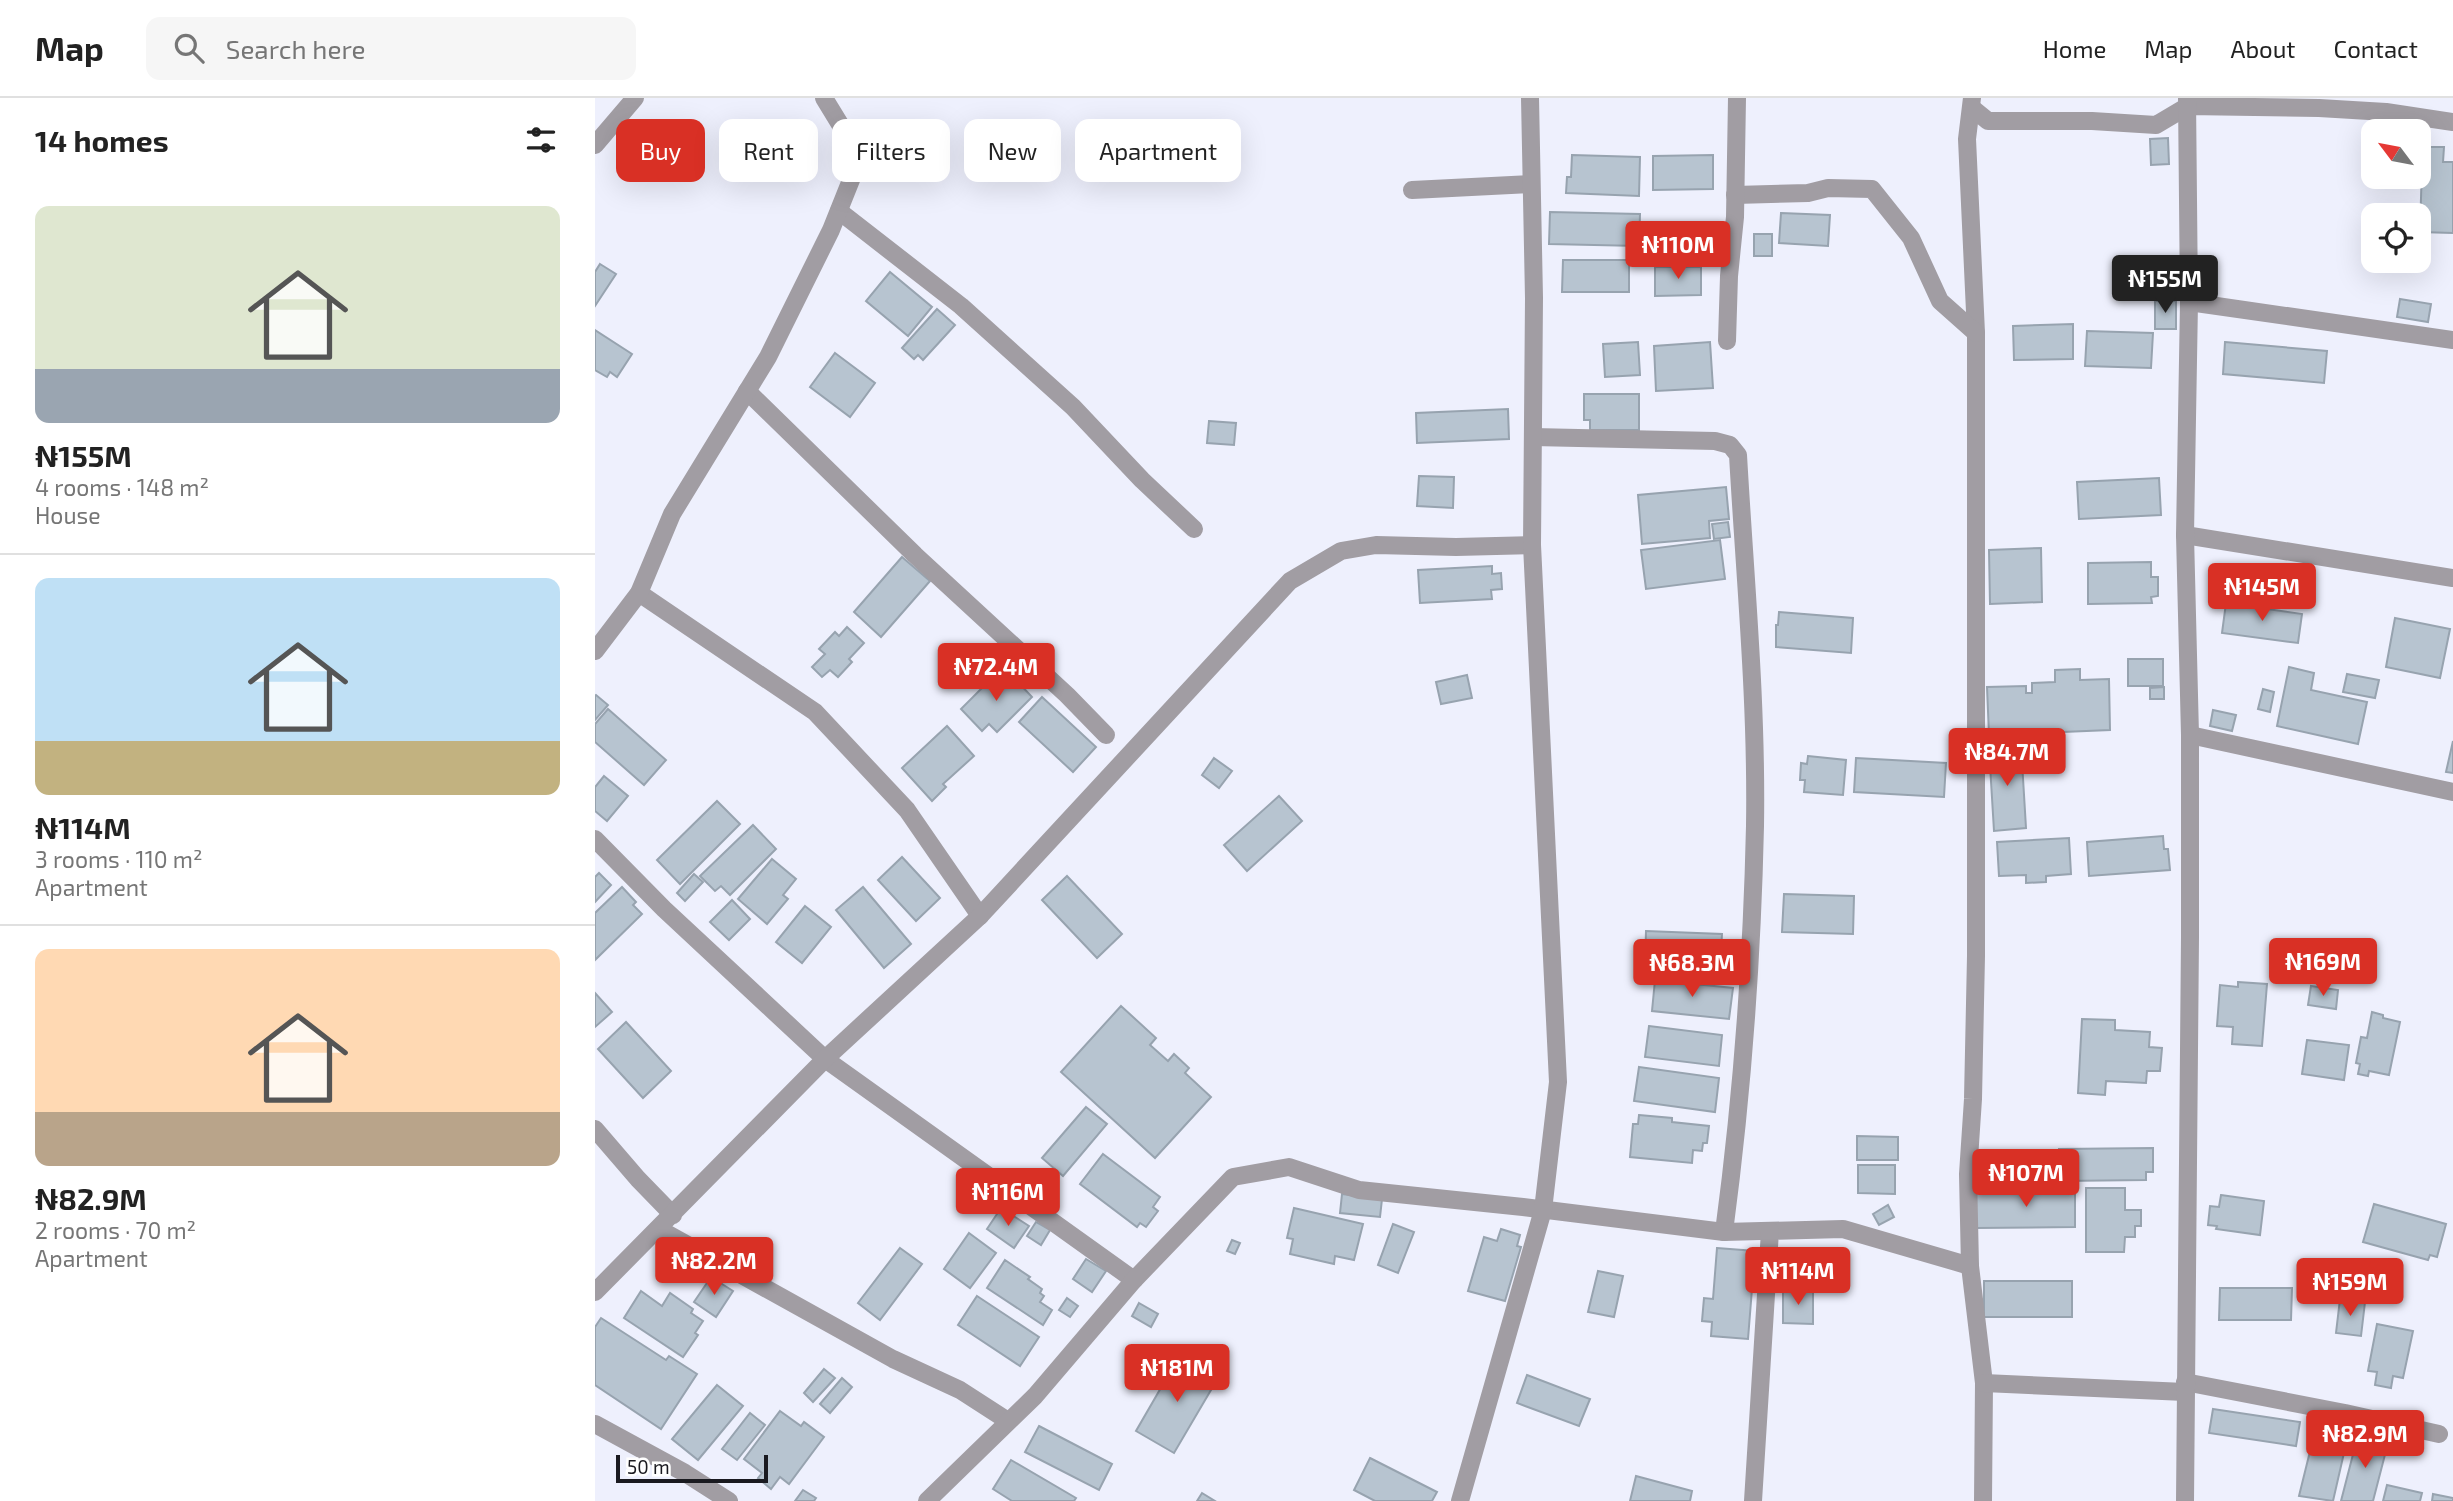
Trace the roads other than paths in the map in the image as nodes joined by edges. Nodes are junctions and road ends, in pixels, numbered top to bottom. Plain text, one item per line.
1 (635, 98) edge
2 (824, 98) edge
3 (1530, 98) edge
4 (1737, 98) edge
5 (2187, 102) edge
6 (1972, 103) edge
7 (2453, 122) edge
8 (595, 145) edge
9 (1530, 184) junction
10 (1412, 190) dead end
11 (1735, 195) junction
12 (839, 211) junction
13 (2189, 302) junction
14 (1976, 333) junction
15 (2453, 340) edge
16 (1727, 341) dead end
17 (747, 391) junction
18 (1534, 437) junction
19 (1194, 529) dead end
20 (2185, 535) junction
21 (1532, 545) junction
22 (2453, 578) edge
23 (639, 593) junction
24 (595, 651) edge
25 (2190, 734) junction
26 (1106, 735) dead end
27 (2453, 792) edge
28 (595, 839) edge
29 (980, 916) junction
30 (825, 1059) junction
31 (595, 1129) edge
32 (1543, 1210) junction
33 (673, 1215) junction
34 (659, 1228) junction
35 (1770, 1231) junction
36 (1724, 1232) junction
37 (1970, 1266) junction
38 (1135, 1280) junction
39 (595, 1292) edge
40 (1984, 1383) junction
41 (2185, 1387) junction
42 (1008, 1421) junction
43 (595, 1424) edge
44 (2438, 1434) dead end
45 (729, 1501) edge
46 (927, 1501) edge
47 (1460, 1501) edge
48 (1753, 1501) edge
49 (1983, 1501) edge
50 (2185, 1501) edge

1 - 8 street
2 - 12 street
3 - 9 street
4 - 11 street
5 - 6 street
5 - 7 street
5 - 13 street
6 - 14 street
9 - 10 street
9 - 18 street
11 - 14 street
11 - 16 street
12 - 17 street
12 - 19 street
13 - 15 street
13 - 20 street
14 - 37 street
17 - 23 street
17 - 26 street
18 - 21 street
18 - 36 street
20 - 22 street
20 - 25 street
21 - 29 street
21 - 32 street
23 - 24 street
23 - 29 street
25 - 27 street
25 - 41 street
28 - 30 street
29 - 30 street
30 - 33 street
30 - 38 street
31 - 33 street
32 - 36 street
32 - 38 street
32 - 47 street
33 - 34 street
34 - 39 street
34 - 42 street
35 - 36 street
35 - 37 street
35 - 48 street
37 - 40 street
38 - 42 street
40 - 41 street
40 - 49 street
41 - 44 street
41 - 50 street
42 - 46 street
43 - 45 street

